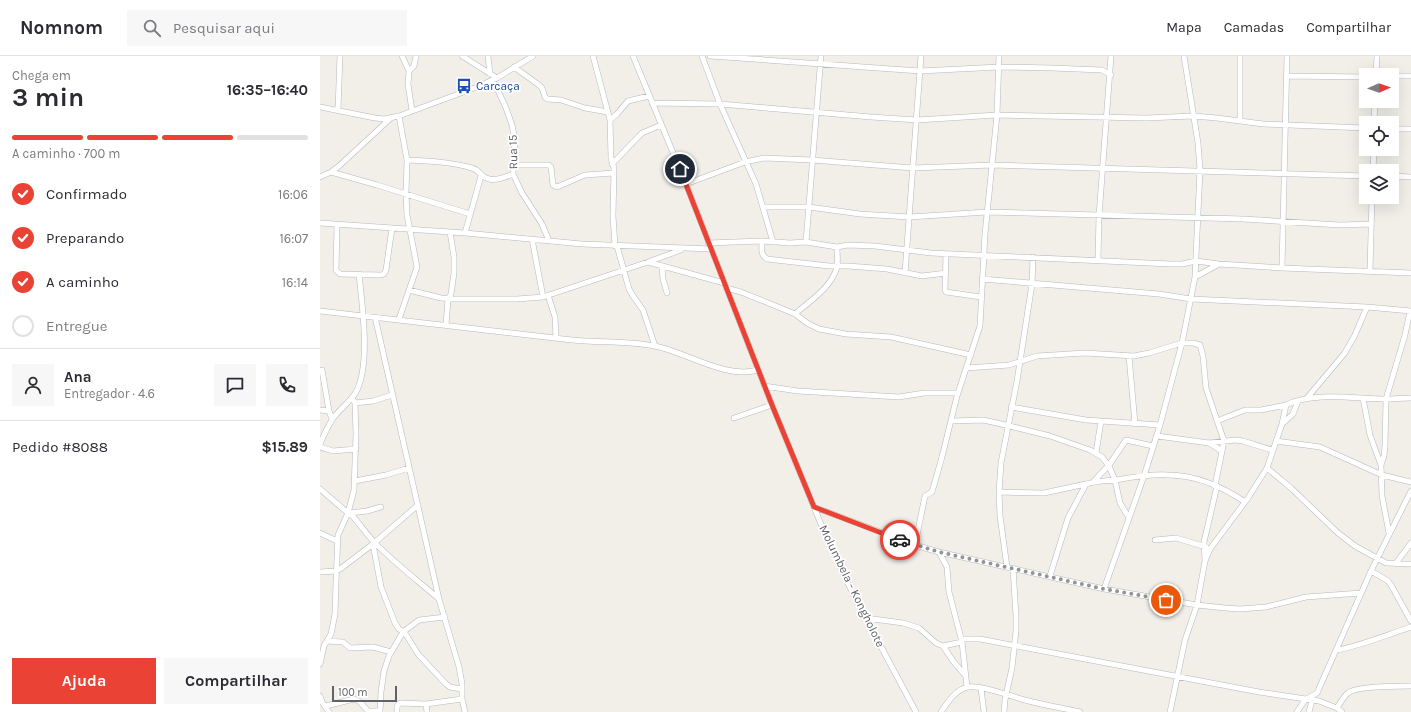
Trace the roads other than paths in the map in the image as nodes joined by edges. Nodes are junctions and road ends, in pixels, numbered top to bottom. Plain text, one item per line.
1 (340, 56) edge
2 (402, 56) edge
3 (416, 56) edge
4 (462, 56) edge
5 (488, 56) edge
6 (533, 56) edge
7 (593, 56) edge
8 (633, 56) edge
9 (702, 56) edge
10 (710, 56) edge
11 (820, 56) edge
12 (921, 56) edge
13 (999, 56) edge
14 (1111, 56) edge
15 (1184, 56) edge
16 (1240, 56) edge
17 (1287, 56) edge
18 (1377, 56) edge
19 (781, 59) edge
20 (1111, 63) junction
21 (820, 64) junction
22 (514, 67) junction
23 (999, 67) junction
24 (1376, 68) edge
25 (1102, 70) junction
26 (410, 71) junction
27 (920, 71) junction
28 (490, 74) junction
29 (1110, 75) junction
30 (1287, 76) junction
31 (1399, 76) edge
32 (1411, 76) edge
33 (1359, 77) edge
34 (495, 79) junction
35 (649, 96) junction
36 (652, 103) junction
37 (720, 104) junction
38 (320, 107) edge
39 (338, 110) junction
40 (1107, 110) junction
41 (412, 111) junction
42 (608, 112) junction
43 (816, 113) junction
44 (997, 115) junction
45 (399, 116) junction
46 (1193, 116) junction
47 (392, 117) junction
48 (1106, 117) junction
49 (1113, 117) junction
50 (610, 120) junction
51 (917, 120) junction
52 (1240, 120) junction
53 (661, 125) junction
54 (1286, 125) junction
55 (1359, 128) edge
56 (1399, 129) edge
57 (1411, 129) edge
58 (407, 160) junction
59 (812, 160) junction
60 (745, 162) junction
61 (612, 164) junction
62 (992, 165) junction
63 (514, 166) junction
64 (913, 168) junction
65 (1104, 168) junction
66 (1200, 170) junction
67 (331, 172) junction
68 (614, 172) junction
69 (1284, 173) junction
70 (512, 174) junction
71 (321, 176) edge
72 (481, 176) junction
73 (1359, 176) edge
74 (1399, 176) edge
75 (1411, 177) edge
76 (686, 184) junction
77 (406, 194) junction
78 (1372, 204) edge
79 (763, 207) junction
80 (809, 207) junction
81 (986, 212) junction
82 (470, 214) junction
83 (1099, 216) junction
84 (909, 217) junction
85 (1198, 217) junction
86 (1284, 221) junction
87 (320, 223) edge
88 (1371, 224) junction
89 (337, 225) junction
90 (392, 228) junction
91 (409, 229) junction
92 (450, 232) junction
93 (465, 233) junction
94 (532, 239) junction
95 (550, 241) junction
96 (762, 241) junction
97 (773, 242) junction
98 (806, 242) junction
99 (708, 243) junction
100 (616, 246) junction
101 (837, 247) junction
102 (684, 249) junction
103 (711, 249) junction
104 (907, 250) junction
105 (946, 254) junction
106 (984, 256) junction
107 (1033, 257) junction
108 (1098, 260) junction
109 (1196, 261) junction
110 (648, 262) junction
111 (1219, 264) junction
112 (837, 266) junction
113 (662, 267) junction
114 (1282, 268) junction
115 (624, 269) junction
116 (1370, 271) junction
117 (905, 273) junction
118 (946, 273) junction
119 (1411, 273) edge
120 (360, 274) junction
121 (1195, 277) junction
122 (982, 279) junction
123 (1032, 284) junction
124 (725, 286) junction
125 (409, 290) junction
126 (667, 293) dead end
127 (546, 296) junction
128 (981, 297) junction
129 (448, 299) junction
130 (1191, 299) junction
131 (1368, 307) junction
132 (320, 311) edge
133 (1411, 311) edge
134 (795, 314) junction
135 (363, 316) junction
136 (375, 317) junction
137 (399, 319) junction
138 (446, 325) junction
139 (556, 338) junction
140 (1182, 343) junction
141 (655, 346) junction
142 (971, 355) junction
143 (1129, 356) junction
144 (1019, 362) junction
145 (966, 368) junction
146 (322, 370) dead end
147 (758, 370) junction
148 (764, 386) junction
149 (958, 393) junction
150 (392, 395) junction
151 (1307, 398) junction
152 (1363, 398) junction
153 (1411, 398) edge
154 (1386, 399) junction
155 (354, 401) junction
156 (1298, 401) junction
157 (772, 405) junction
158 (1286, 405) junction
159 (1011, 408) junction
160 (320, 410) edge
161 (328, 410) junction
162 (734, 418) dead end
163 (332, 419) junction
164 (951, 421) junction
165 (1101, 421) junction
166 (1217, 421) junction
167 (1135, 424) junction
168 (1282, 424) junction
169 (1160, 425) junction
170 (1008, 426) junction
171 (1157, 436) junction
172 (1224, 441) junction
173 (1276, 441) junction
174 (1209, 443) junction
175 (320, 444) edge
176 (1153, 446) junction
177 (320, 447) edge
178 (356, 449) junction
179 (1272, 450) junction
180 (1222, 451) junction
181 (1096, 453) junction
182 (1109, 465) junction
183 (1381, 465) junction
184 (409, 468) junction
185 (1267, 468) junction
186 (1382, 475) junction
187 (1144, 476) junction
188 (1115, 480) junction
189 (355, 481) junction
190 (1094, 481) junction
191 (1411, 482) edge
192 (1086, 484) junction
193 (1216, 486) junction
194 (320, 489) edge
195 (1411, 491) edge
196 (999, 492) junction
197 (1245, 502) junction
198 (418, 505) junction
199 (381, 507) dead end
200 (814, 507) junction
201 (349, 513) junction
202 (1130, 518) junction
203 (320, 533) edge
204 (1389, 534) junction
205 (1155, 540) dead end
206 (337, 541) junction
207 (374, 543) junction
208 (1411, 543) edge
209 (915, 545) junction
210 (1204, 546) junction
211 (1210, 549) junction
212 (939, 552) junction
213 (950, 554) junction
214 (1377, 559) junction
215 (1206, 561) junction
216 (1396, 563) junction
217 (1411, 564) edge
218 (947, 567) junction
219 (1010, 568) junction
220 (336, 571) junction
221 (1371, 571) junction
222 (320, 572) edge
223 (1050, 576) junction
224 (1104, 589) junction
225 (1361, 593) junction
226 (439, 600) junction
227 (1196, 605) junction
228 (445, 617) junction
229 (866, 618) junction
230 (1411, 621) edge
231 (1411, 627) edge
232 (403, 632) junction
233 (962, 641) junction
234 (324, 645) edge
235 (943, 646) junction
236 (1014, 646) junction
237 (1337, 650) junction
238 (391, 652) junction
239 (320, 664) edge
240 (965, 675) junction
241 (1177, 676) junction
242 (1411, 686) edge
243 (967, 687) junction
244 (461, 689) junction
245 (981, 689) junction
246 (1007, 694) junction
247 (320, 696) edge
248 (462, 699) junction
249 (1305, 700) junction
250 (1312, 701) junction
251 (322, 704) edge
252 (426, 704) junction
253 (1337, 708) junction
254 (380, 711) edge
255 (329, 712) edge
256 (397, 712) edge
257 (427, 712) edge
258 (465, 712) edge
259 (916, 712) edge
260 (941, 712) edge
261 (984, 712) edge
262 (1004, 712) edge
263 (1080, 712) edge
264 (1170, 712) edge
265 (1297, 712) edge
266 (1309, 712) edge
267 (1342, 712) edge

1 - 39 street
2 - 26 street
3 - 26 street
4 - 28 street
5 - 28 street
6 - 22 street
7 - 42 street
8 - 35 street, Molumbela - Kongholote
9 - 37 street
10 - 19 street
11 - 21 street
12 - 27 street
13 - 23 street
14 - 20 street
15 - 46 street
16 - 52 street
17 - 30 street
18 - 24 street
19 - 21 street
20 - 25 street
20 - 29 street
21 - 27 street
21 - 43 street
22 - 34 street
22 - 42 street
23 - 25 street
23 - 27 street
23 - 44 street
25 - 29 street
26 - 41 street
27 - 51 street
28 - 34 street
29 - 40 street
30 - 33 street
30 - 54 street
31 - 32 street
34 - 41 street
34 - 63 street, Rua 15
35 - 36 street, Molumbela - Kongholote
35 - 50 street
36 - 37 street
36 - 53 street, Molumbela - Kongholote
37 - 43 street
37 - 60 street
38 - 39 street
39 - 47 street
40 - 48 street
40 - 49 street
41 - 45 street
42 - 50 street
43 - 51 street
43 - 59 street
44 - 48 street
44 - 51 street
44 - 62 street
45 - 47 street
45 - 58 street
46 - 49 street
46 - 52 street
46 - 66 street
47 - 67 street
48 - 49 street
48 - 65 street
50 - 61 street
51 - 64 street
52 - 54 street
53 - 61 street
53 - 76 street, Molumbela - Kongholote
54 - 55 street
54 - 69 street
56 - 57 street
58 - 72 street
58 - 77 street
59 - 60 street
59 - 64 street
59 - 80 street
60 - 76 street
60 - 79 street
61 - 68 street
62 - 64 street
62 - 65 street
62 - 81 street
63 - 68 street
63 - 70 street, Rua 15
64 - 84 street
65 - 66 street
65 - 83 street
66 - 69 street
66 - 85 street
67 - 71 street
67 - 77 street
68 - 100 street
69 - 73 street
69 - 86 street
70 - 72 street
70 - 95 street, Rua 15
72 - 82 street
74 - 75 street
76 - 99 street, Molumbela - Kongholote
77 - 82 street
77 - 91 street
78 - 88 street
79 - 80 street
79 - 97 street
80 - 84 street
80 - 98 street
81 - 83 street
81 - 84 street
81 - 106 street
82 - 93 street
83 - 85 street
83 - 108 street
84 - 104 street
85 - 86 street
85 - 109 street
86 - 88 street
86 - 114 street
87 - 89 street
88 - 116 street
89 - 90 street
89 - 120 street
90 - 91 street
90 - 120 street
91 - 92 street
91 - 125 street
92 - 93 street
92 - 129 street
93 - 94 street
94 - 95 street
94 - 127 street
95 - 100 street
96 - 97 street
96 - 99 street
96 - 112 street
97 - 98 street
98 - 101 street
99 - 103 street, Molumbela - Kongholote
100 - 102 street
100 - 115 street
101 - 104 street
101 - 112 street
102 - 103 street
102 - 110 street
103 - 124 street, Molumbela - Kongholote
104 - 105 street
104 - 117 street
105 - 106 street
105 - 118 street
106 - 107 street
106 - 122 street
107 - 108 street
107 - 123 street
108 - 109 street
109 - 111 street
109 - 121 street
110 - 113 street
110 - 115 street
111 - 114 street
111 - 121 street
112 - 117 street
112 - 134 street
113 - 124 street
113 - 126 street
114 - 116 street
115 - 127 street
115 - 141 street
116 - 119 street
117 - 118 street
118 - 128 street
120 - 135 street
121 - 130 street
122 - 123 street
122 - 128 street
123 - 130 street
123 - 144 street
124 - 134 street
124 - 147 street, Molumbela - Kongholote
125 - 129 street
125 - 137 street
127 - 129 street
127 - 139 street
128 - 142 street
129 - 138 street
130 - 131 street
130 - 140 street
131 - 133 street
131 - 151 street
132 - 135 street
133 - 154 street
134 - 142 street
135 - 136 street
135 - 155 street
136 - 137 street
136 - 150 street
137 - 138 street
138 - 139 street
139 - 141 street
140 - 143 street
140 - 166 street
140 - 169 street
141 - 147 street
142 - 145 street
143 - 144 street
143 - 167 street
144 - 145 street
144 - 159 street
145 - 149 street
146 - 161 street
147 - 148 street, Molumbela - Kongholote
148 - 149 street
148 - 157 street, Molumbela - Kongholote
149 - 164 street
150 - 155 street
150 - 184 street
151 - 152 street
151 - 156 street
152 - 154 street
152 - 183 street
153 - 154 street
154 - 183 street
155 - 163 street
155 - 178 street
156 - 158 street
156 - 168 street
157 - 162 street
157 - 200 street, Molumbela - Kongholote
158 - 166 street
158 - 168 street
159 - 165 street
159 - 170 street
160 - 161 street
161 - 163 street
163 - 175 street
164 - 170 street
164 - 209 street
165 - 167 street
165 - 181 street
166 - 172 street
167 - 169 street
168 - 173 street
169 - 171 street
170 - 181 street
170 - 196 street
171 - 174 street
171 - 176 street
172 - 174 street
172 - 179 street
172 - 180 street
173 - 179 street
173 - 186 street
174 - 180 street
176 - 182 street
176 - 187 street
177 - 178 street
178 - 189 street
179 - 185 street
180 - 193 street
181 - 182 street
182 - 188 street
182 - 190 street
183 - 186 street
184 - 189 street
184 - 198 street
185 - 197 street
185 - 214 street
186 - 191 street
186 - 204 street
187 - 188 street
187 - 193 street
187 - 202 street
188 - 190 street
188 - 202 street
189 - 201 street
190 - 192 street
192 - 196 street
192 - 223 street
193 - 197 street
193 - 210 street
194 - 201 street
195 - 204 street
196 - 219 street
197 - 211 street
198 - 207 street
198 - 226 street
199 - 201 street
200 - 209 street
200 - 229 street, Molumbela - Kongholote
201 - 206 street
201 - 207 street
202 - 224 street
203 - 206 street
204 - 214 street
205 - 210 street
206 - 220 street
207 - 220 street
207 - 226 street
207 - 232 street
208 - 216 street
209 - 212 street
210 - 211 street
210 - 215 street
211 - 215 street
212 - 213 street
212 - 218 street
213 - 218 street
213 - 219 street
214 - 216 street
214 - 221 street
215 - 227 street
216 - 217 street
218 - 233 street
219 - 223 street
219 - 236 street
220 - 222 street
220 - 234 street
221 - 225 street
221 - 230 street
223 - 224 street
224 - 227 street
225 - 227 street
225 - 237 street
226 - 228 street
227 - 241 street
228 - 232 street
228 - 244 street
229 - 235 street
229 - 259 street, Molumbela - Kongholote
231 - 237 street
232 - 238 street
232 - 244 street
233 - 235 street
233 - 236 street
233 - 240 street
234 - 238 street
234 - 239 street
235 - 240 street
236 - 241 street
236 - 246 street
237 - 249 street
238 - 254 street
240 - 243 street
241 - 249 street
241 - 264 street
242 - 253 street
243 - 245 street
243 - 260 street
244 - 248 street
245 - 246 street
245 - 261 street
246 - 262 street
246 - 263 street
247 - 251 street
248 - 252 street
248 - 258 street
249 - 250 street
249 - 265 street
250 - 253 street
250 - 266 street
251 - 254 street
251 - 255 street
252 - 256 street
252 - 257 street
253 - 267 street

